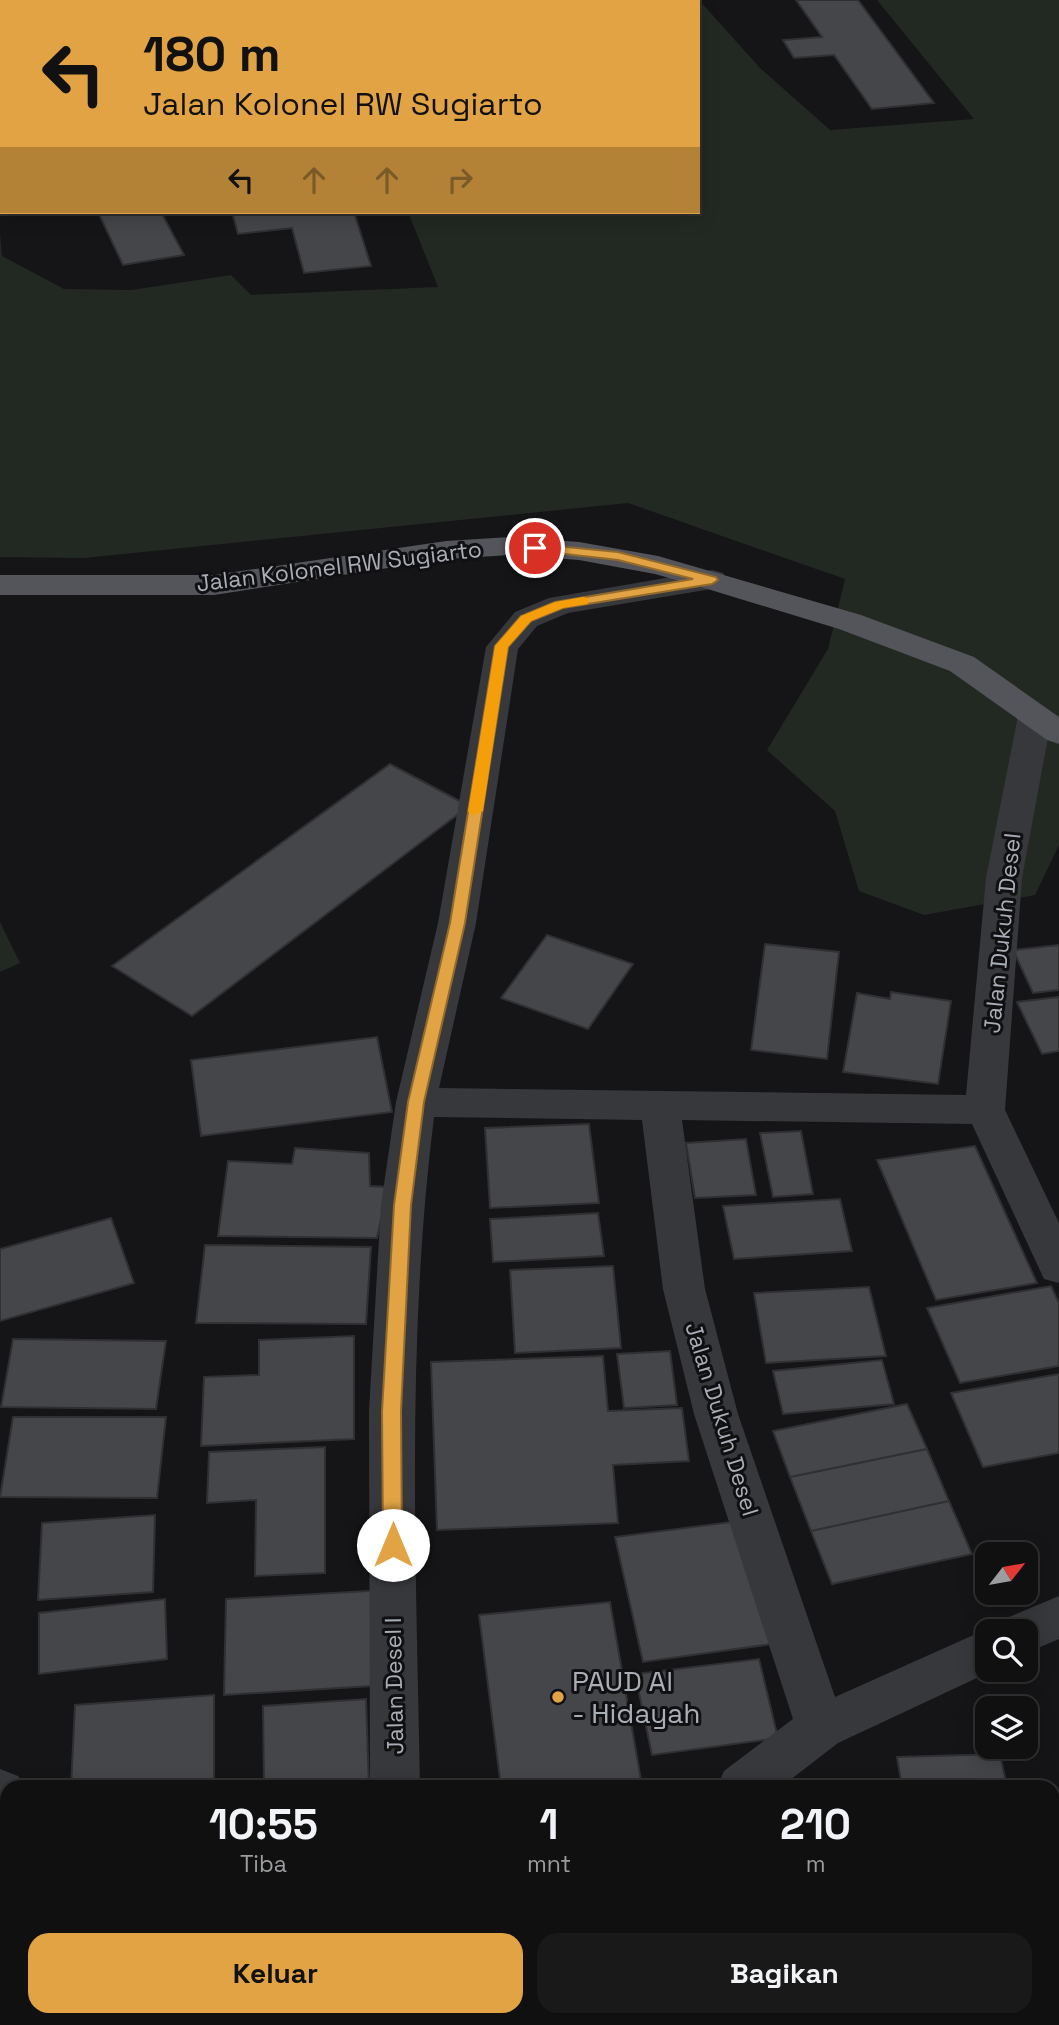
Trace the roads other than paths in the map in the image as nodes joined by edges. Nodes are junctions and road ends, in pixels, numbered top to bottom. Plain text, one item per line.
1 (712, 580) junction
2 (0, 585) edge
3 (1047, 724) edge
4 (416, 1102) junction
5 (660, 1104) junction
6 (985, 1110) junction
7 (1059, 1268) edge
8 (1059, 1617) edge
9 (1038, 1627) edge
10 (975, 1656) edge
11 (820, 1727) junction
12 (395, 1780) edge
13 (751, 1780) edge

1 - 2 main road, Jalan Kolonel RW Sugiarto
1 - 3 main road, Jalan Kolonel RW Sugiarto
1 - 4 street, Jalan Desel I
3 - 6 street, Jalan Dukuh Desel
4 - 5 street
4 - 12 street, Jalan Desel I
5 - 6 street
5 - 11 street, Jalan Dukuh Desel
6 - 7 street, Jalan Dukuh Desel
8 - 9 street
10 - 11 street
11 - 13 street

